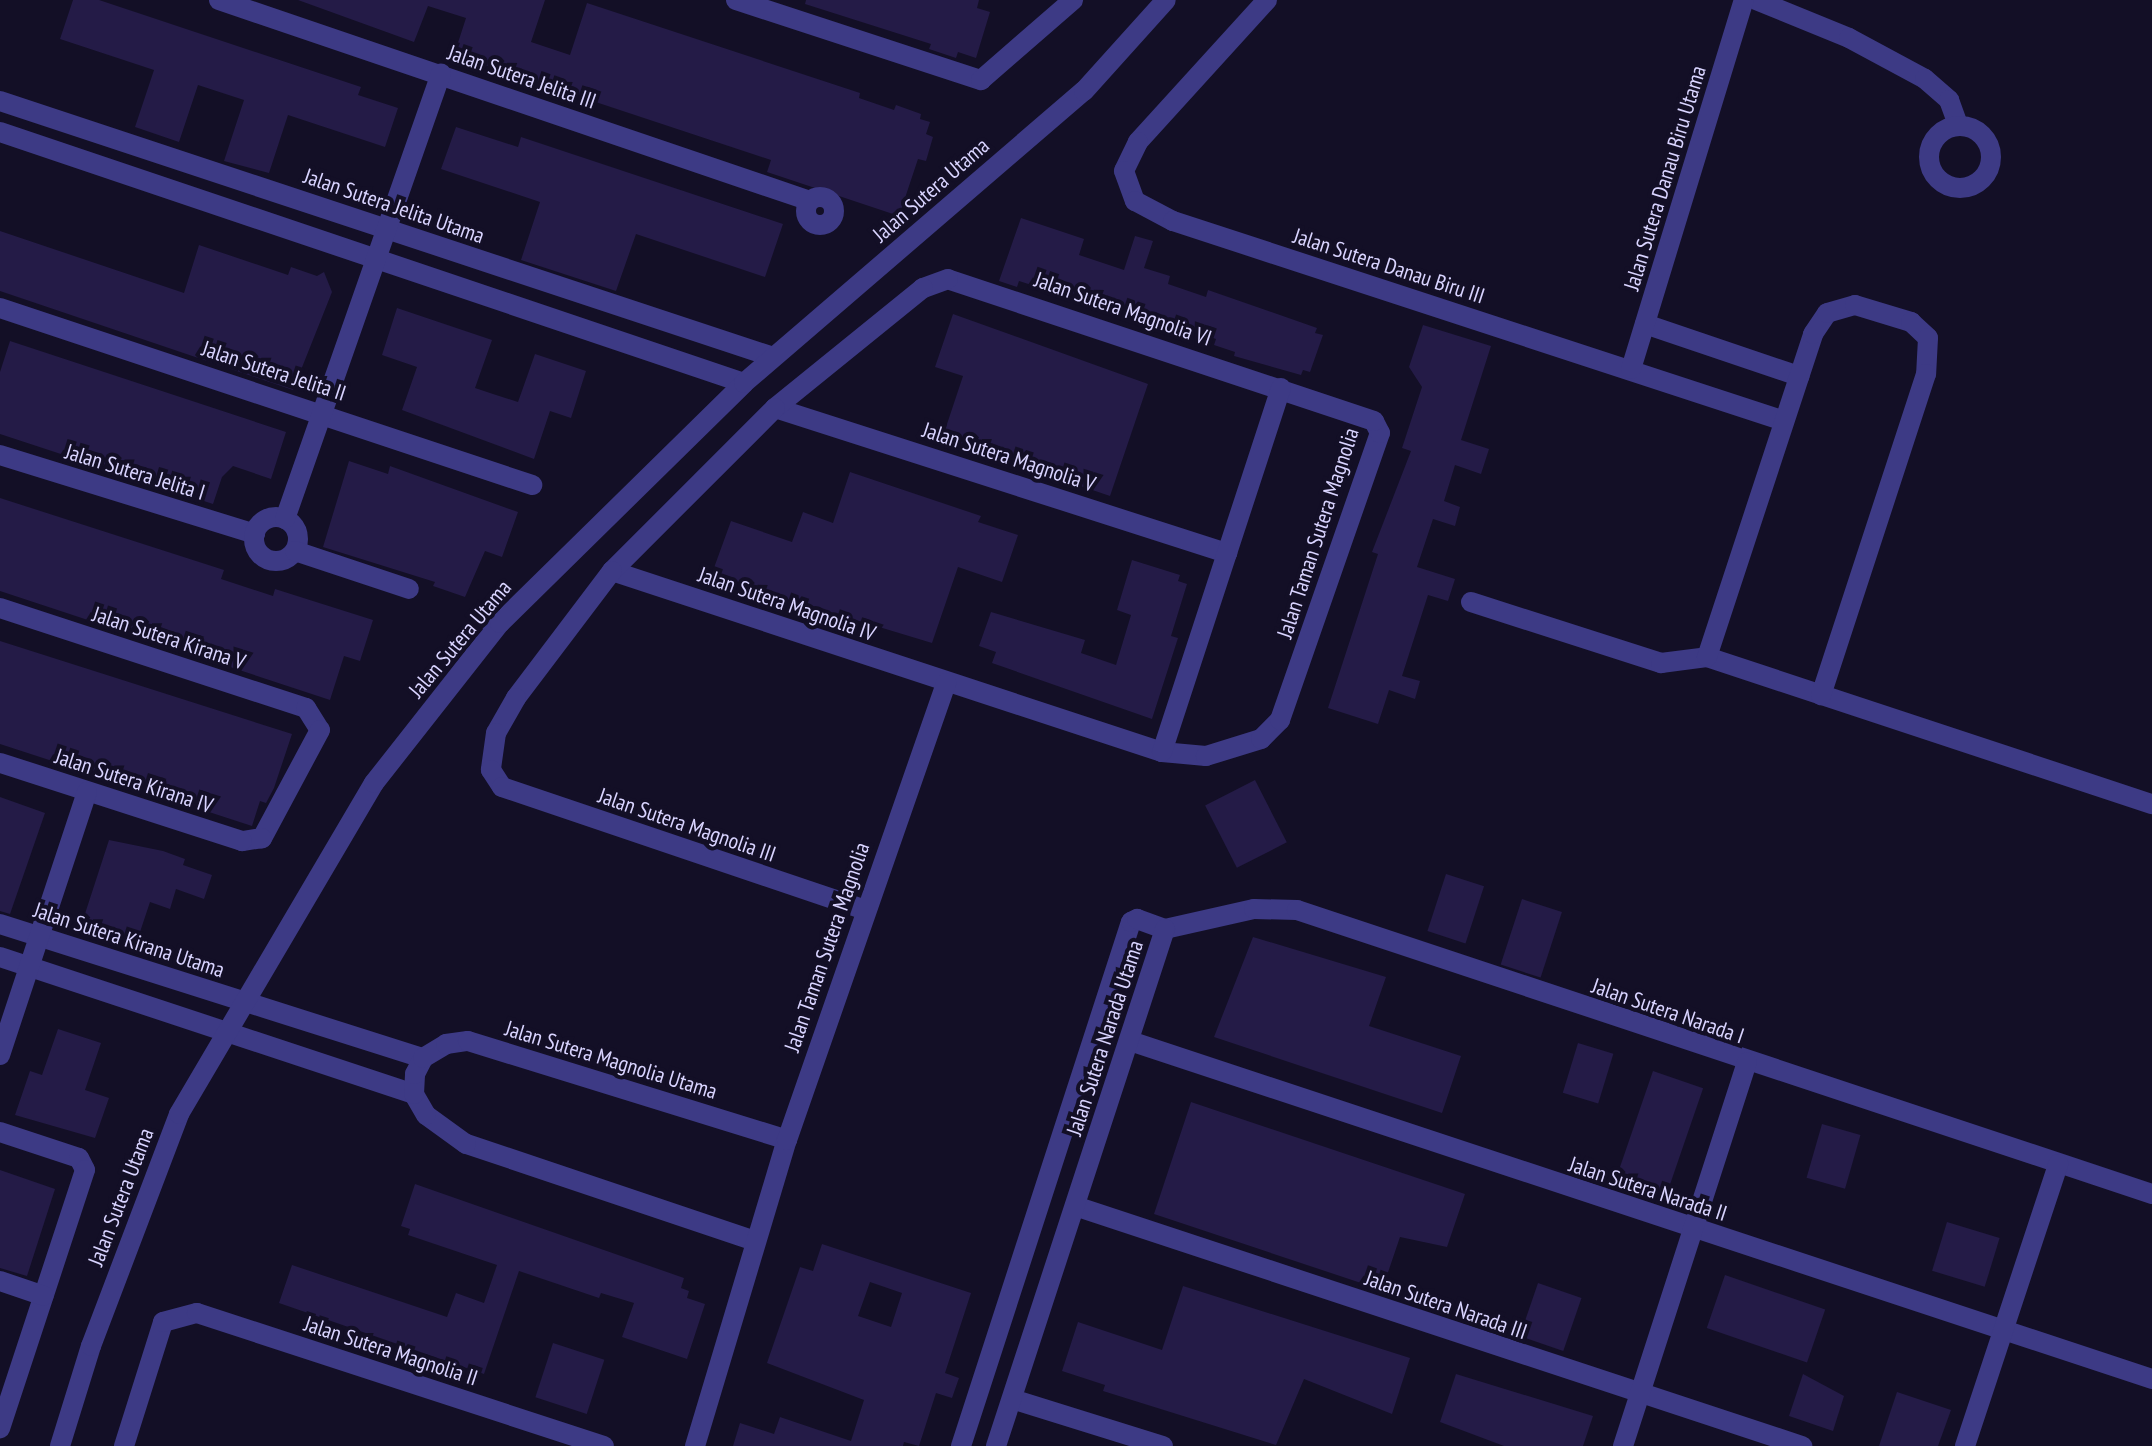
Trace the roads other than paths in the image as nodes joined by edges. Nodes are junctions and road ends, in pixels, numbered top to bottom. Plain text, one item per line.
1 (219, 0) edge
2 (736, 0) edge
3 (1073, 0) edge
4 (1166, 0) edge
5 (1267, 0) edge
6 (1744, 0) edge
7 (1756, 0) edge
8 (441, 74) junction
9 (0, 101) edge
10 (1958, 125) dead end
11 (0, 132) edge
12 (810, 201) dead end
13 (390, 230) junction
14 (380, 257) junction
15 (583, 296) junction
16 (0, 308) edge
17 (571, 324) junction
18 (1645, 324) junction
19 (773, 357) junction
20 (1631, 369) junction
21 (1799, 376) junction
22 (744, 383) junction
23 (1281, 388) junction
24 (775, 408) junction
25 (325, 412) junction
26 (1784, 421) junction
27 (0, 455) edge
28 (532, 485) dead end
29 (285, 519) junction
30 (255, 534) junction
31 (295, 551) junction
32 (1227, 553) junction
33 (612, 571) junction
34 (409, 589) dead end
35 (1471, 602) dead end
36 (0, 608) edge
37 (1707, 657) junction
38 (946, 683) junction
39 (1821, 695) junction
40 (1162, 752) junction
41 (0, 763) edge
42 (87, 792) junction
43 (2152, 804) edge
44 (253, 839) joint
45 (865, 910) junction
46 (0, 924) edge
47 (1165, 929) junction
48 (39, 936) junction
49 (0, 957) edge
50 (29, 967) junction
51 (243, 1002) junction
52 (227, 1032) junction
53 (1130, 1041) junction
54 (0, 1055) edge
55 (423, 1058) junction
56 (1747, 1063) junction
57 (414, 1094) junction
58 (0, 1132) edge
59 (787, 1140) junction
60 (2058, 1164) junction
61 (2152, 1194) edge
62 (1075, 1206) junction
63 (1693, 1229) junction
64 (755, 1241) junction
65 (0, 1281) edge
66 (44, 1296) junction
67 (2005, 1333) junction
68 (2152, 1379) edge
69 (1639, 1395) junction
70 (1012, 1399) junction
71 (0, 1428) edge
72 (60, 1446) edge
73 (124, 1446) edge
74 (604, 1446) edge
75 (695, 1446) edge
76 (961, 1446) edge
77 (996, 1446) edge
78 (1163, 1446) edge
79 (1623, 1446) edge
80 (1802, 1446) edge
81 (1965, 1446) edge

1 - 8 street, Jalan Sutera Jelita III
2 - 3 street
4 - 19 street, Jalan Sutera Utama
5 - 20 street, Jalan Sutera Danau Biru III
6 - 18 street, Jalan Sutera Danau Biru Utama
7 - 10 street
8 - 12 street, Jalan Sutera Jelita III
8 - 13 street
9 - 13 street, Jalan Sutera Jelita Utama
11 - 14 street
13 - 14 street
13 - 15 street, Jalan Sutera Jelita Utama
14 - 17 street
14 - 25 street
15 - 17 street
15 - 19 street, Jalan Sutera Jelita Utama
16 - 25 street, Jalan Sutera Jelita II
17 - 22 street
18 - 20 street, Jalan Sutera Danau Biru Utama
18 - 21 street
19 - 22 street, Jalan Sutera Utama
20 - 26 street, Jalan Sutera Danau Biru III
21 - 26 street
21 - 39 street
22 - 51 street, Jalan Sutera Utama
23 - 24 street, Jalan Sutera Magnolia VI
23 - 32 street
23 - 40 street, Jalan Taman Sutera Magnolia
24 - 32 street, Jalan Sutera Magnolia V
24 - 33 street
25 - 28 street, Jalan Sutera Jelita II
25 - 29 street
26 - 37 street
27 - 30 street, Jalan Sutera Jelita I
29 - 30 street
29 - 31 street
30 - 31 street
31 - 34 street
32 - 40 street
33 - 38 street, Jalan Sutera Magnolia IV
33 - 45 street, Jalan Sutera Magnolia III
35 - 37 street
36 - 44 street, Jalan Sutera Kirana V
37 - 39 street
38 - 40 street, Jalan Taman Sutera Magnolia
38 - 45 street, Jalan Taman Sutera Magnolia
39 - 43 street
41 - 42 street, Jalan Sutera Kirana IV
42 - 44 street, Jalan Sutera Kirana IV
42 - 48 street
45 - 59 street, Jalan Taman Sutera Magnolia
46 - 48 street, Jalan Sutera Kirana Utama
47 - 53 street, Jalan Sutera Narada Utama
47 - 56 street, Jalan Sutera Narada I
47 - 76 street, Jalan Sutera Narada Utama
48 - 50 street
48 - 51 street, Jalan Sutera Kirana Utama
49 - 50 street
50 - 52 street
50 - 54 street
51 - 52 street, Jalan Sutera Utama
51 - 55 street
52 - 57 street
52 - 72 street, Jalan Sutera Utama
53 - 62 street, Jalan Sutera Narada Utama
53 - 63 street, Jalan Sutera Narada II
55 - 57 street
55 - 59 street, Jalan Sutera Magnolia Utama
56 - 60 street, Jalan Sutera Narada I
56 - 63 street
57 - 64 street
58 - 66 street
59 - 64 street, Jalan Taman Sutera Magnolia
60 - 61 street, Jalan Sutera Narada I
60 - 67 street
62 - 69 street, Jalan Sutera Narada III
62 - 70 street, Jalan Sutera Narada Utama
63 - 67 street, Jalan Sutera Narada II
63 - 69 street
64 - 75 street, Jalan Taman Sutera Magnolia
65 - 66 street
66 - 71 street
67 - 68 street, Jalan Sutera Narada II
67 - 81 street
69 - 79 street
69 - 80 street, Jalan Sutera Narada III
70 - 77 street, Jalan Sutera Narada Utama
70 - 78 street
73 - 74 street, Jalan Sutera Magnolia II

